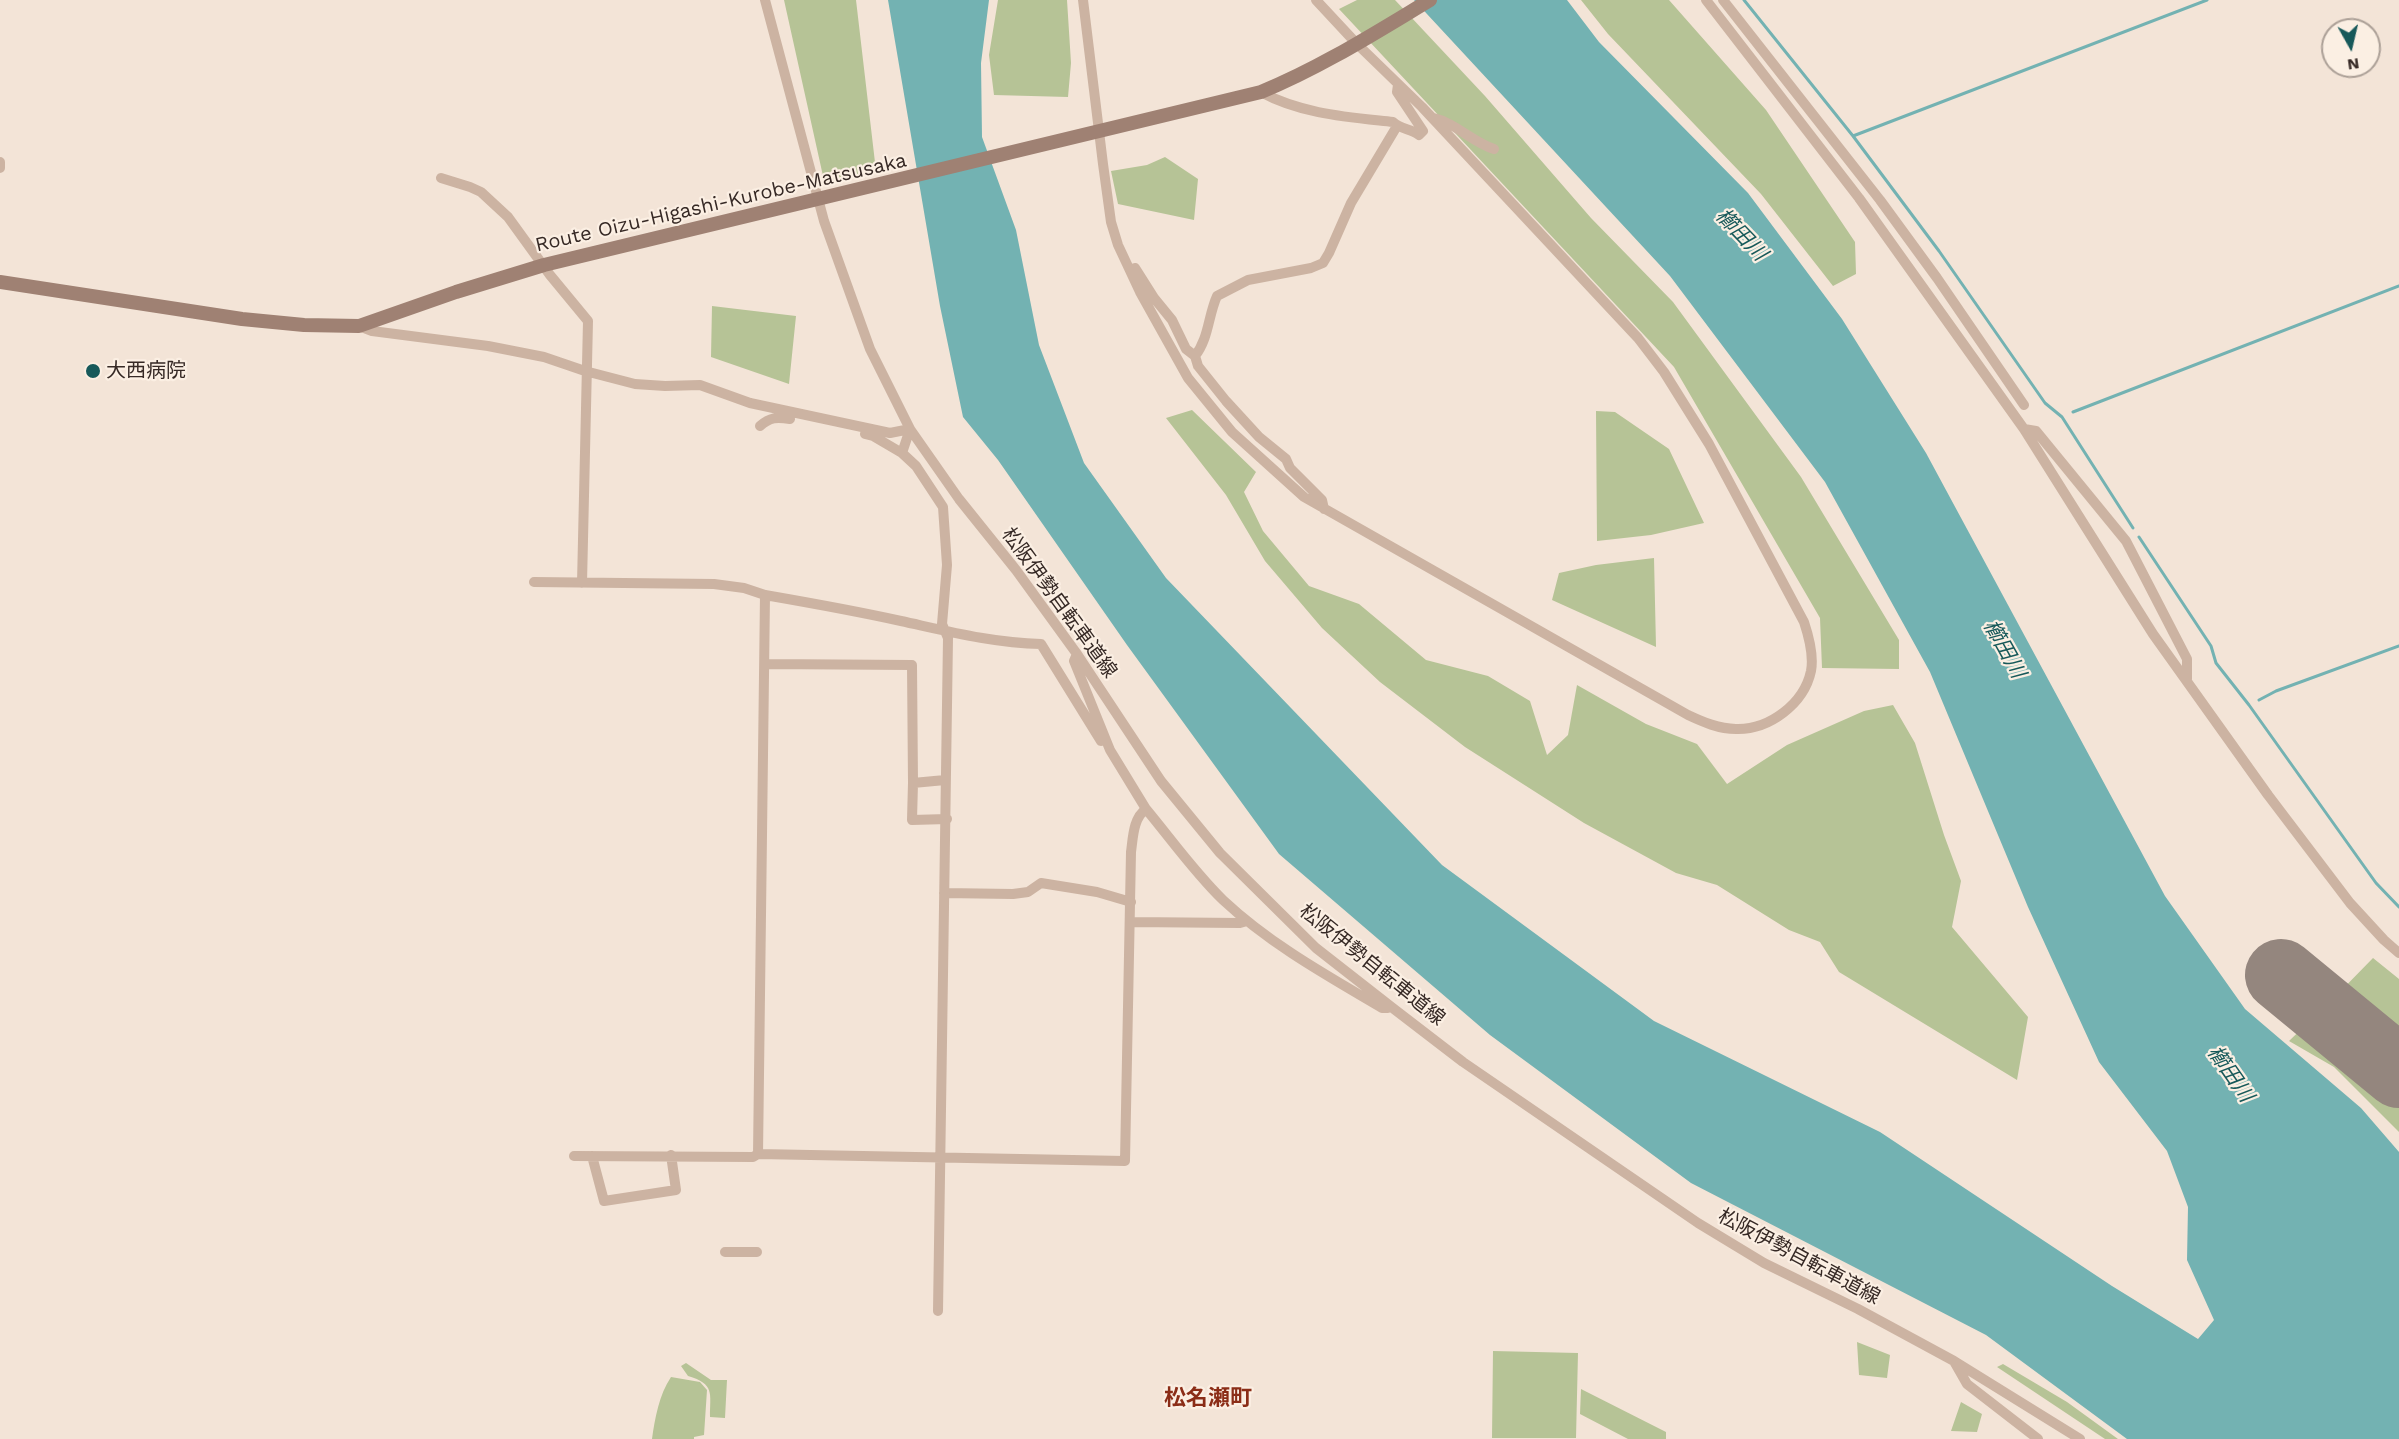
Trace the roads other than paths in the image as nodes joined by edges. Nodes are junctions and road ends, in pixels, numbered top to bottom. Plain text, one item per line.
1 (765, 0) edge
2 (1083, 0) edge
3 (1317, 0) edge
4 (1430, 0) edge
5 (1706, 0) edge
6 (1723, 0) edge
7 (1360, 41) junction
8 (1398, 85) junction
9 (1261, 92) junction
10 (1432, 118) junction
11 (1397, 126) junction
12 (1096, 133) junction
13 (1494, 149) dead end
14 (0, 162) edge
15 (0, 168) edge
16 (441, 178) dead end
17 (822, 199) junction
18 (1125, 258) junction
19 (544, 264) junction
20 (0, 282) edge
21 (359, 326) junction
22 (1196, 356) junction
23 (585, 371) junction
24 (2024, 405) dead end
25 (804, 416) junction
26 (760, 426) dead end
27 (910, 429) junction
28 (2024, 429) junction
29 (902, 453) junction
30 (1324, 509) junction
31 (534, 582) dead end
32 (582, 583) junction
33 (765, 595) junction
34 (946, 632) junction
35 (1077, 654) junction
36 (765, 664) junction
37 (2187, 679) junction
38 (1110, 750) junction
39 (945, 780) junction
40 (913, 783) junction
41 (1146, 809) junction
42 (947, 819) junction
43 (944, 893) junction
44 (1131, 902) junction
45 (1247, 921) junction
46 (1131, 922) junction
47 (2399, 953) edge
48 (1394, 1009) junction
49 (758, 1154) junction
50 (671, 1155) junction
51 (574, 1156) dead end
52 (592, 1156) junction
53 (941, 1157) junction
54 (725, 1252) dead end
55 (757, 1252) dead end
56 (938, 1311) dead end
57 (1954, 1361) junction
58 (2038, 1439) edge
59 (2080, 1439) edge

1 - 17 street, 松阪伊勢自転車道線
2 - 12 street
3 - 7 street
4 - 7 main road, Route Oizu-Higashi-Kurobe-Matsusaka
5 - 28 street
6 - 24 street
7 - 8 street
7 - 9 main road, Route Oizu-Higashi-Kurobe-Matsusaka
8 - 10 street
8 - 11 street
9 - 11 street
9 - 12 main road, Route Oizu-Higashi-Kurobe-Matsusaka
10 - 13 street
10 - 30 street
11 - 22 street
12 - 17 main road, Route Oizu-Higashi-Kurobe-Matsusaka
12 - 18 street
14 - 15 street
16 - 19 street
17 - 19 main road, Route Oizu-Higashi-Kurobe-Matsusaka
17 - 27 street, 松阪伊勢自転車道線
18 - 22 street
18 - 30 street
19 - 21 main road, Route Oizu-Higashi-Kurobe-Matsusaka
19 - 23 street
20 - 21 main road, Route Oizu-Higashi-Kurobe-Matsusaka
21 - 23 street
22 - 30 street
23 - 25 street
23 - 32 street
25 - 26 street
25 - 27 street
25 - 29 street
27 - 29 street
27 - 35 street, 松阪伊勢自転車道線
28 - 37 street
28 - 37 street
29 - 34 street
31 - 32 street
32 - 33 street
33 - 34 street
33 - 36 street
34 - 38 street
34 - 39 street
35 - 38 street
35 - 48 street, 松阪伊勢自転車道線
36 - 40 street
36 - 49 street
37 - 47 street
38 - 41 street
39 - 40 street
39 - 42 street
40 - 42 street
41 - 44 street
41 - 45 street
42 - 43 street
43 - 44 street
43 - 53 street
44 - 46 street
45 - 46 street
45 - 48 street
46 - 53 street
48 - 57 street, 松阪伊勢自転車道線
49 - 50 street
49 - 53 street
50 - 52 street
50 - 52 street
51 - 52 street
53 - 56 street
54 - 55 street
57 - 58 street
57 - 59 street, 松阪伊勢自転車道線

